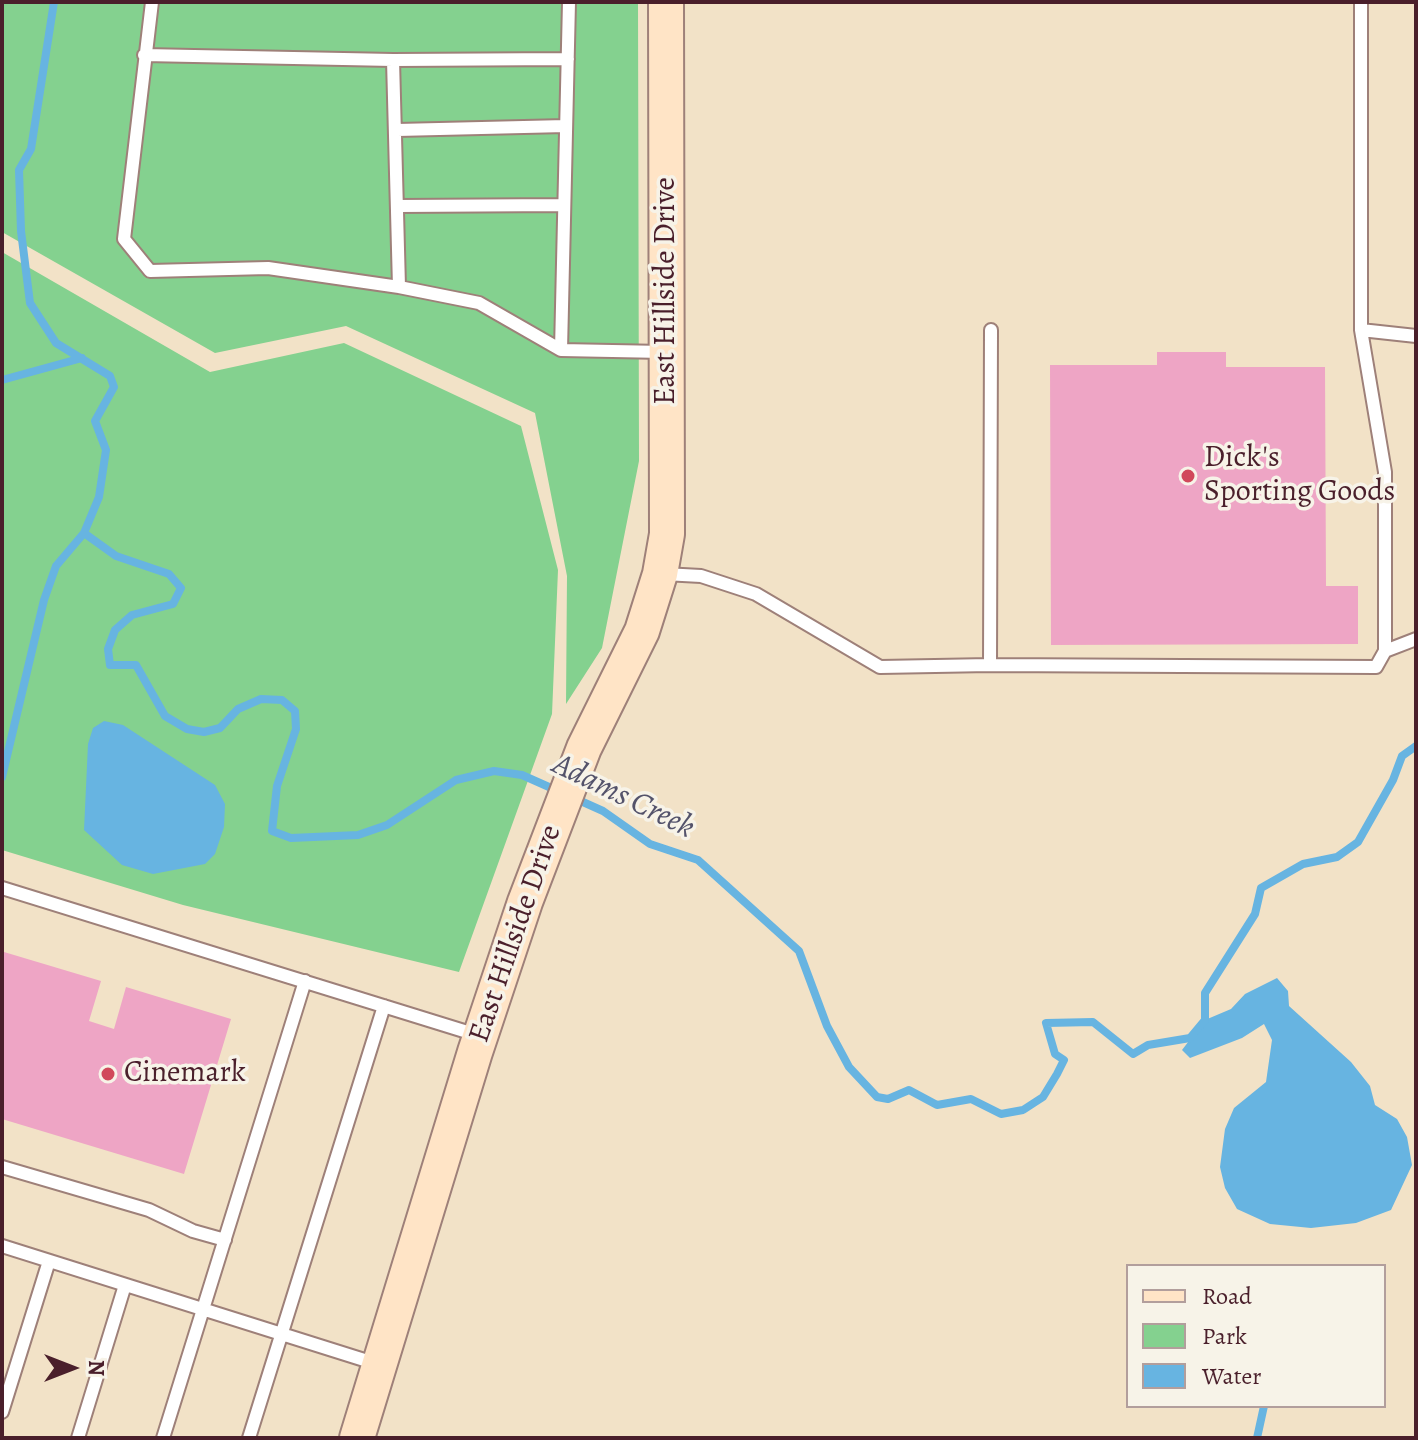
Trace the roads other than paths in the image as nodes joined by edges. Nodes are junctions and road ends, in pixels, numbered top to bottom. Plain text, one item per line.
1 (152, 2) edge
2 (569, 2) edge
3 (666, 2) edge
4 (1361, 2) edge
5 (144, 55) junction
6 (568, 59) junction
7 (393, 60) junction
8 (566, 126) junction
9 (397, 130) junction
10 (564, 205) junction
11 (398, 206) junction
12 (399, 287) junction
13 (991, 330) dead end
14 (1361, 330) junction
15 (1416, 336) edge
16 (561, 350) junction
17 (667, 352) junction
18 (660, 574) junction
19 (1416, 639) edge
20 (1385, 651) junction
21 (990, 665) junction
22 (2, 888) edge
23 (305, 981) junction
24 (384, 1006) junction
25 (480, 1036) junction
26 (2, 1167) edge
27 (225, 1240) junction
28 (2, 1246) edge
29 (49, 1261) junction
30 (125, 1285) junction
31 (204, 1310) junction
32 (282, 1334) junction
33 (380, 1365) junction
34 (2, 1412) edge
35 (78, 1438) edge
36 (163, 1438) edge
37 (249, 1438) edge
38 (357, 1438) edge

1 - 5 lane
2 - 6 lane
3 - 17 street, East Hillside Drive
4 - 14 lane
5 - 7 lane
5 - 12 lane
6 - 7 lane
6 - 8 lane
7 - 9 lane
8 - 9 lane
8 - 10 lane
9 - 11 lane
10 - 11 lane
10 - 16 lane
11 - 12 lane
12 - 16 lane
13 - 21 lane
14 - 15 lane
14 - 20 lane
16 - 17 lane
17 - 18 street, East Hillside Drive
18 - 21 lane
18 - 25 street, East Hillside Drive
19 - 20 lane
20 - 21 lane
22 - 23 lane
23 - 24 lane
23 - 27 lane
24 - 25 lane
24 - 32 lane
25 - 33 street, East Hillside Drive
26 - 27 lane
27 - 31 lane
28 - 29 lane
29 - 30 lane
29 - 34 lane
30 - 31 lane
30 - 35 lane
31 - 32 lane
31 - 36 lane
32 - 33 lane
32 - 37 lane
33 - 38 street, East Hillside Drive

